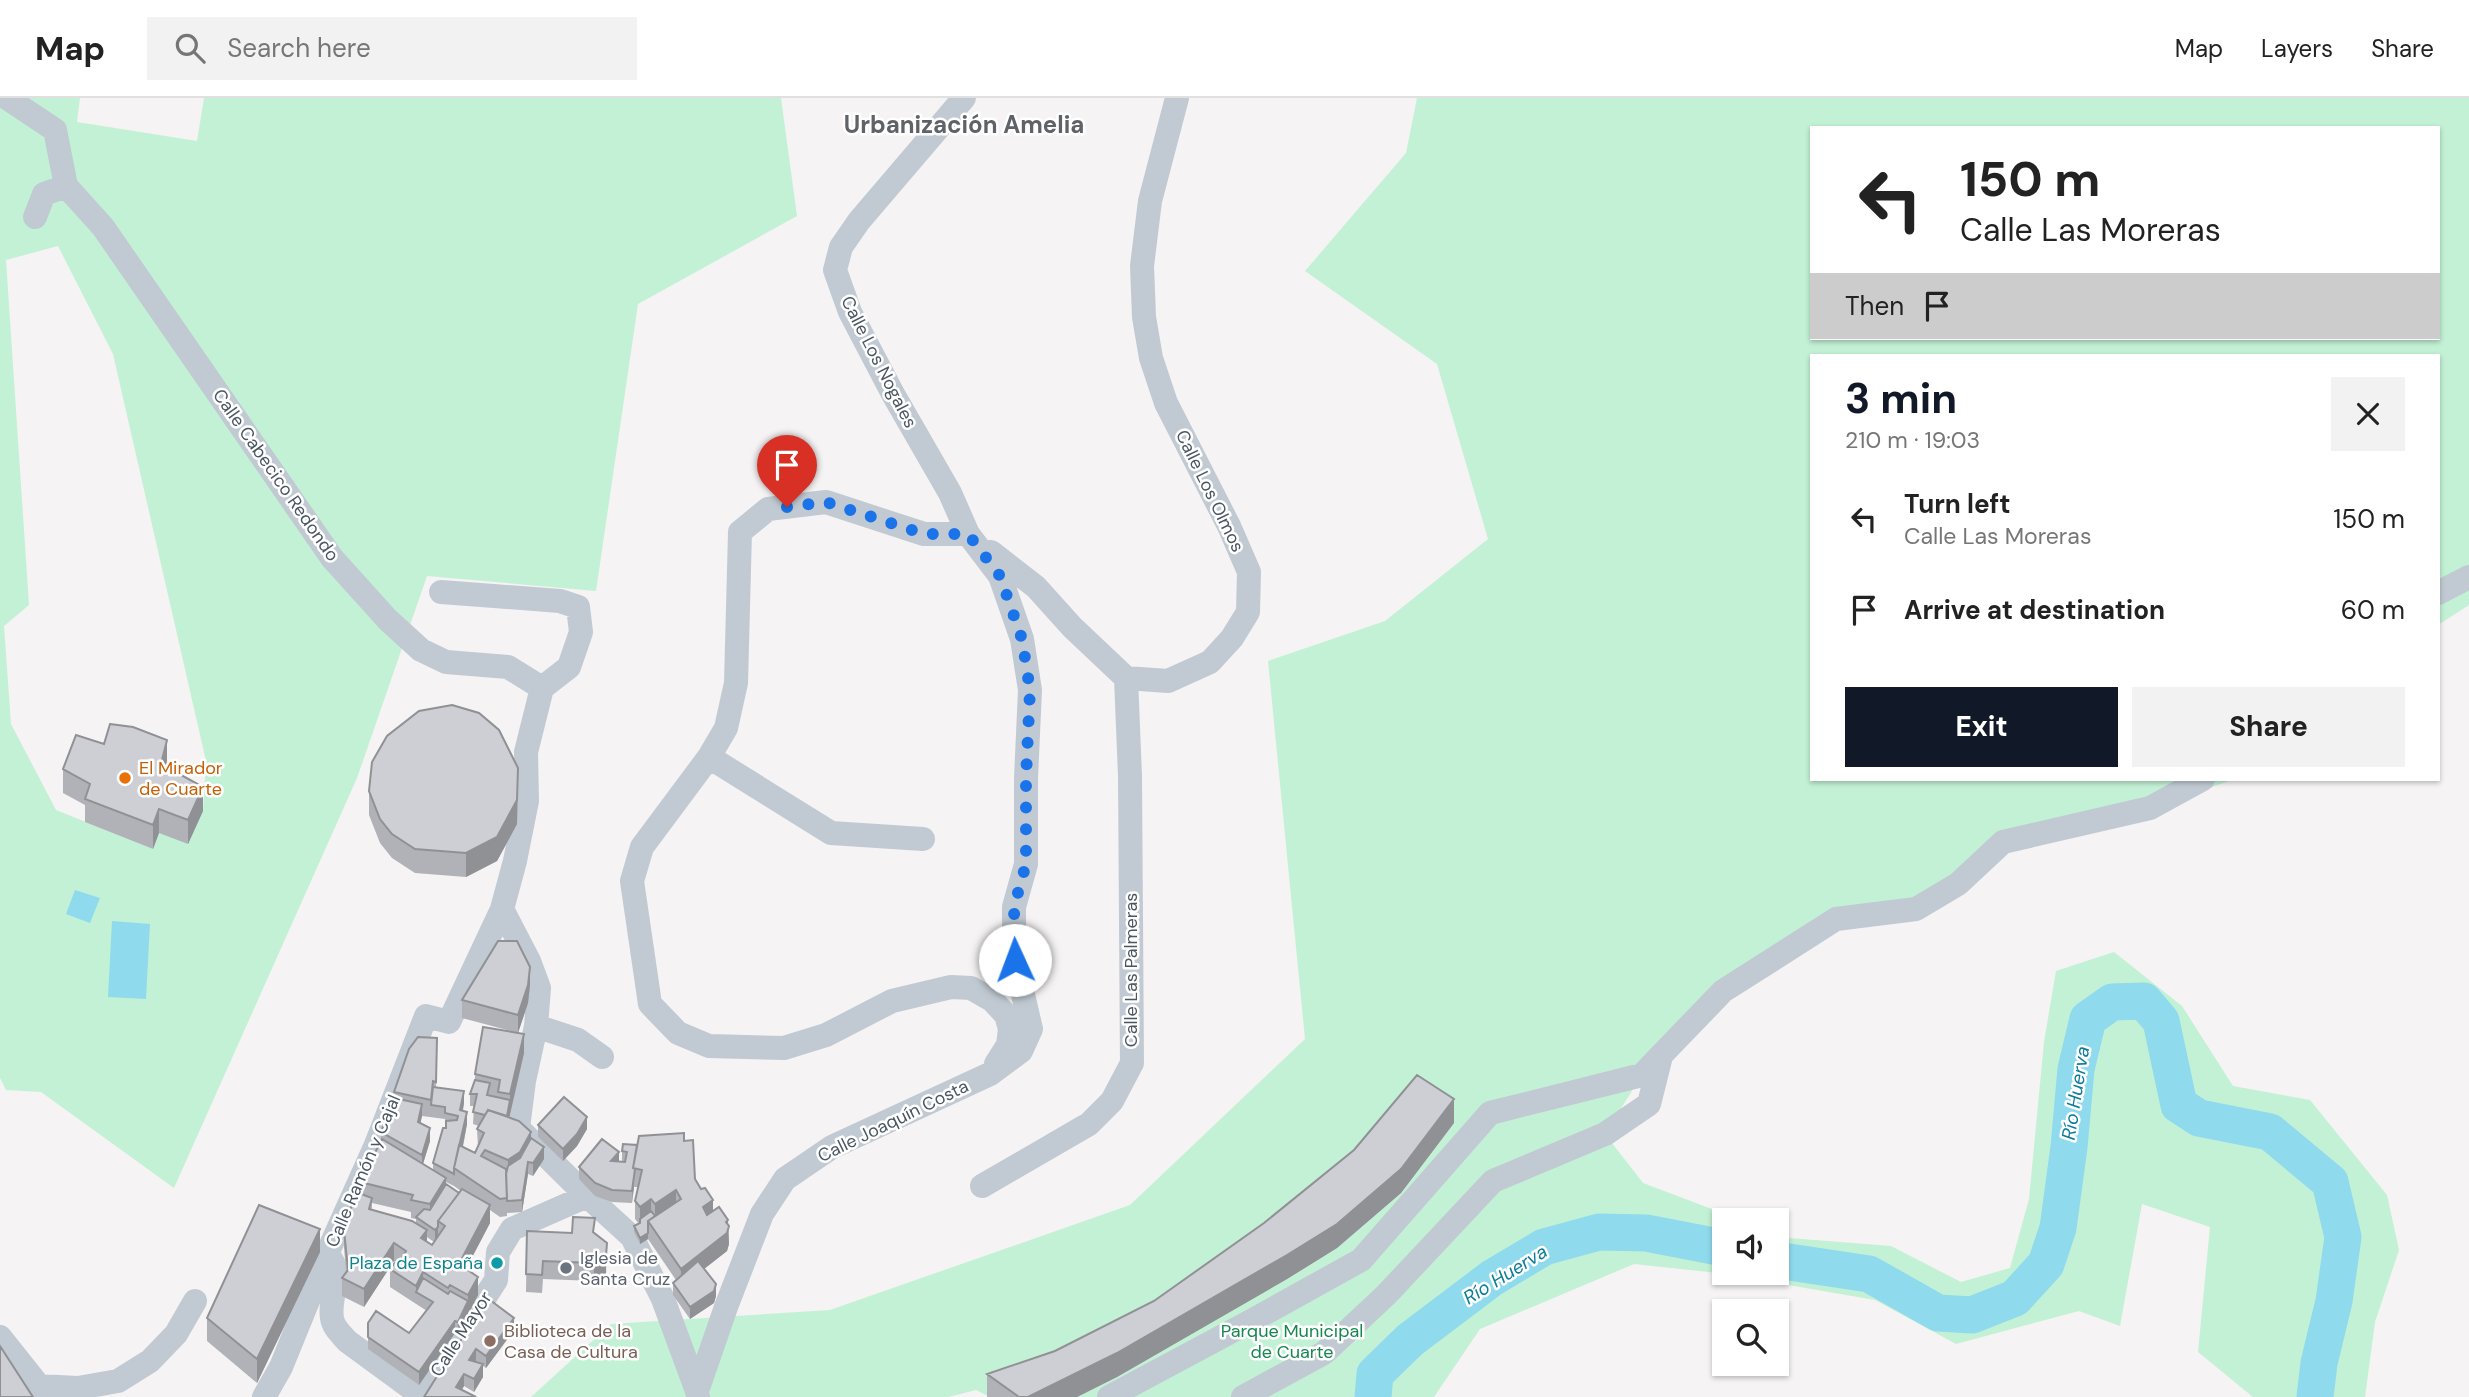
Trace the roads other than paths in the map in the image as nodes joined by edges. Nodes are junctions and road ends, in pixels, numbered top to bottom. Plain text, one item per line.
1 (7, 98) edge
2 (964, 98) edge
3 (1177, 98) edge
4 (66, 186) junction
5 (35, 217) dead end
6 (968, 534) junction
7 (2469, 578) edge
8 (441, 592) dead end
9 (2440, 592) edge
10 (1126, 677) junction
11 (542, 688) junction
12 (709, 757) junction
13 (2199, 781) edge
14 (923, 839) dead end
15 (502, 909) junction
16 (536, 1026) junction
17 (1661, 1056) junction
18 (602, 1057) dead end
19 (990, 1074) junction
20 (375, 1147) junction
21 (398, 1161) edge
22 (982, 1186) dead end
23 (587, 1196) junction
24 (327, 1254) junction
25 (195, 1301) dead end
26 (0, 1337) edge
27 (41, 1391) edge
28 (698, 1394) edge
29 (422, 1396) edge
30 (264, 1397) edge
31 (1109, 1397) edge
32 (1243, 1397) edge

1 - 4 street
2 - 6 street, Calle Los Nogales
3 - 10 street, Calle Los Olmos
4 - 5 street
4 - 11 street, Calle Cabecico Redondo
6 - 10 street
6 - 12 street
6 - 19 street, Calle Joaquín Costa
7 - 9 street
8 - 11 street
10 - 22 street, Calle Las Palmeras
11 - 15 street, Calle Ramón y Cajal
12 - 14 street
12 - 19 street
13 - 17 street
15 - 16 street
15 - 20 street, Calle Ramón y Cajal
16 - 18 street
16 - 23 street
17 - 31 street
17 - 32 street
19 - 28 street, Calle Joaquín Costa
20 - 21 street
20 - 24 street, Calle Ramón y Cajal
23 - 28 street
23 - 29 street, Calle Mayor
24 - 29 street
24 - 30 street, Calle Ramón y Cajal
25 - 27 street
26 - 27 street

